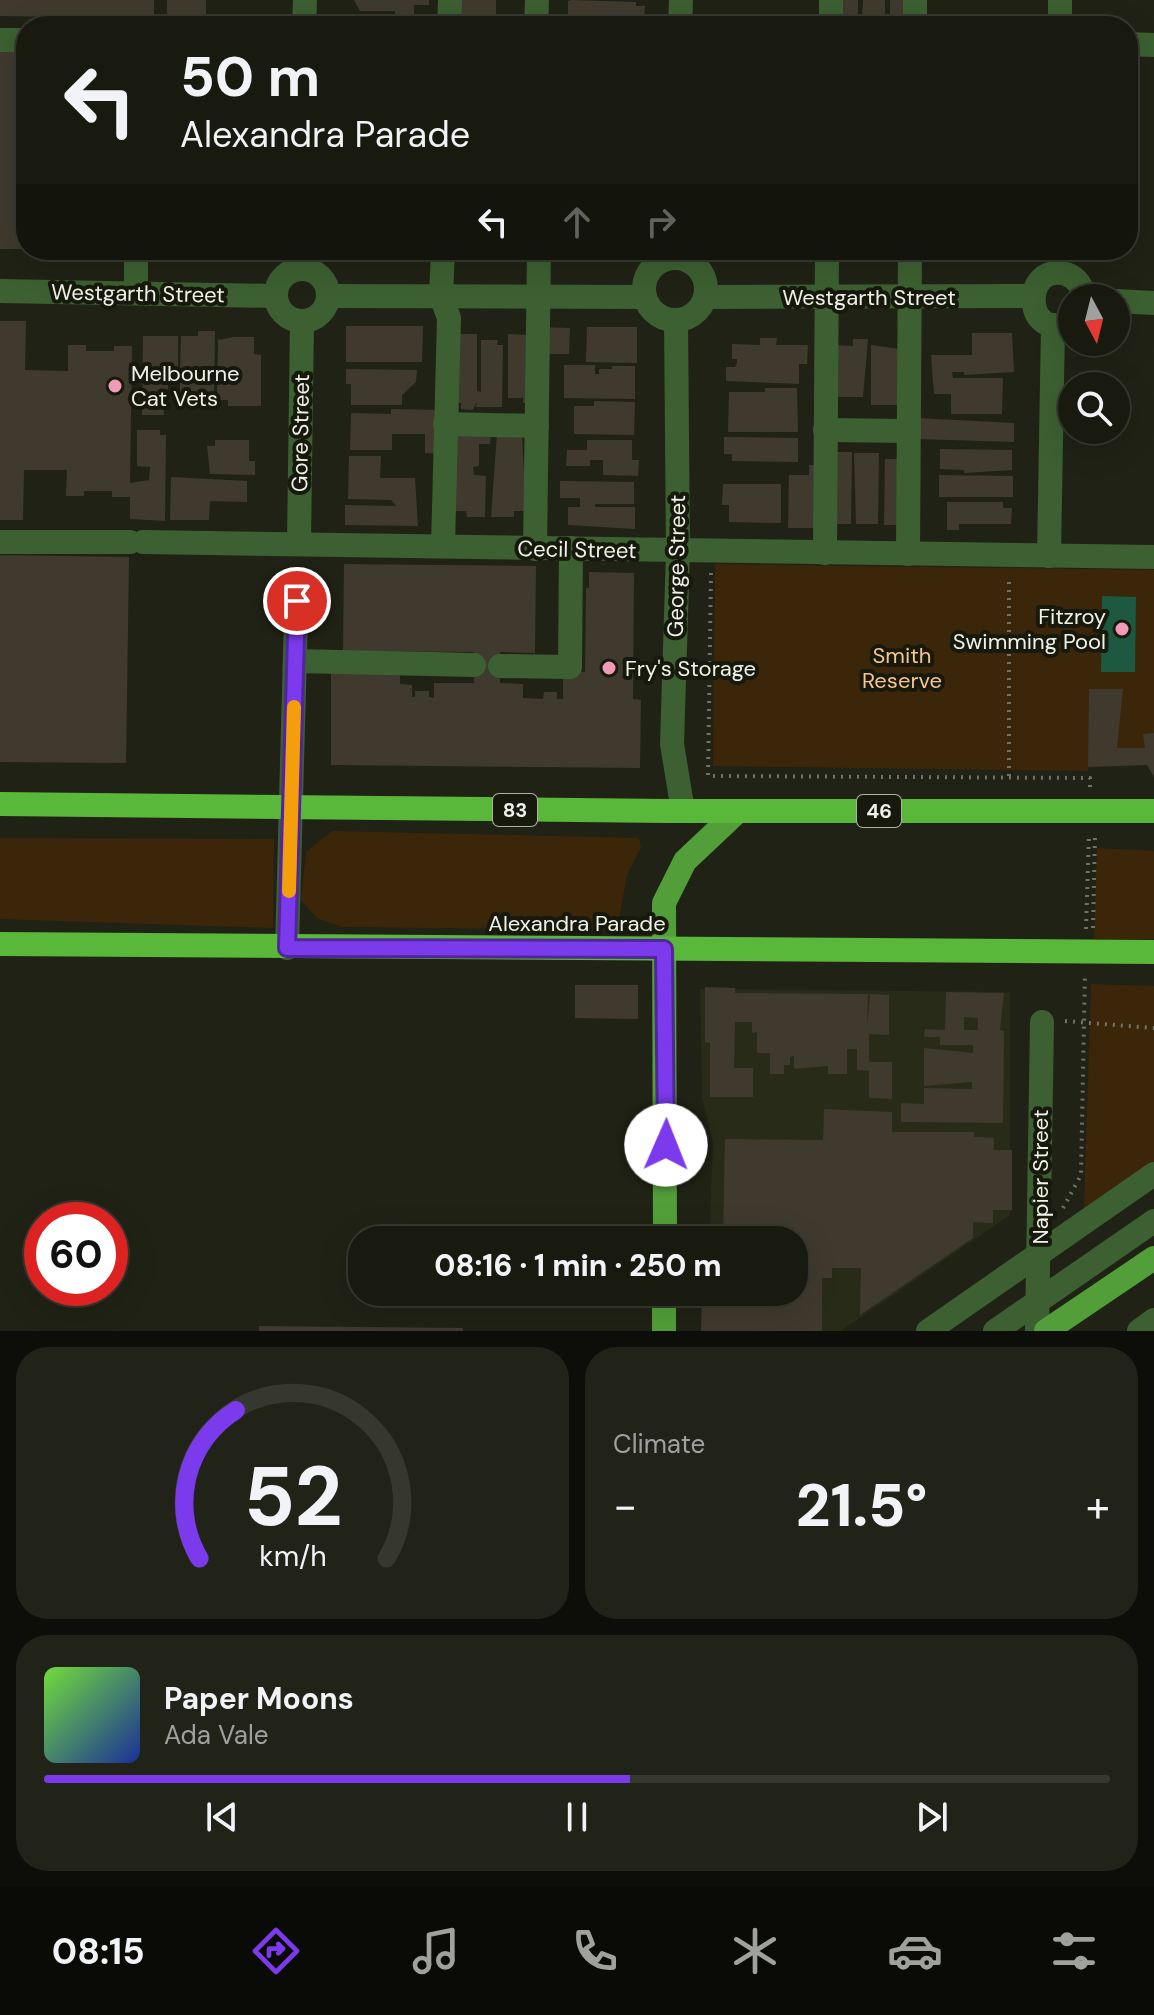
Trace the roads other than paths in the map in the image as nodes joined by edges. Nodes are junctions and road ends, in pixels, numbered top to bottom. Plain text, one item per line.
1 (136, 260) edge
2 (302, 260) edge
3 (443, 260) edge
4 (539, 260) edge
5 (664, 260) edge
6 (687, 260) edge
7 (827, 260) edge
8 (910, 260) edge
9 (1056, 262) edge
10 (1079, 284) edge
11 (0, 291) edge
12 (136, 293) junction
13 (276, 296) junction
14 (328, 296) junction
15 (441, 296) junction
16 (909, 296) junction
17 (1032, 296) junction
18 (537, 297) junction
19 (645, 297) junction
20 (705, 297) junction
21 (827, 297) junction
22 (1130, 302) edge
23 (1154, 303) edge
24 (676, 320) junction
25 (302, 322) junction
26 (1058, 322) edge
27 (1060, 356) edge
28 (445, 424) junction
29 (537, 426) junction
30 (825, 430) junction
31 (909, 431) junction
32 (0, 542) edge
33 (299, 544) junction
34 (443, 546) junction
35 (571, 548) junction
36 (535, 549) junction
37 (678, 551) junction
38 (825, 553) junction
39 (908, 554) junction
40 (1049, 556) junction
41 (1154, 557) edge
42 (297, 579) dead end
43 (296, 661) junction
44 (474, 665) dead end
45 (500, 666) dead end
46 (0, 804) edge
47 (292, 807) junction
48 (683, 811) junction
49 (1154, 811) edge
50 (737, 812) junction
51 (0, 944) edge
52 (287, 948) junction
53 (664, 949) junction
54 (1154, 952) edge
55 (1042, 1022) dead end
56 (1154, 1174) edge
57 (1154, 1221) edge
58 (665, 1226) edge
59 (1040, 1251) junction
60 (1154, 1258) edge
61 (1038, 1302) junction
62 (664, 1306) edge
63 (1154, 1320) edge
64 (664, 1331) edge
65 (928, 1331) edge
66 (995, 1331) edge
67 (1037, 1331) edge
68 (1046, 1331) edge
69 (1139, 1331) edge

1 - 12 street
2 - 13 street
2 - 14 street
3 - 15 street
4 - 18 street
5 - 19 street
6 - 20 street
7 - 21 street
8 - 16 street
9 - 10 street
9 - 17 street
11 - 12 street, Westgarth Street
12 - 13 street, Westgarth Street
13 - 25 street
14 - 15 street
14 - 25 street
15 - 18 street
15 - 28 street
16 - 17 street, Westgarth Street
16 - 21 street, Westgarth Street
16 - 31 street
17 - 26 street
18 - 19 street
18 - 29 street
19 - 24 street
20 - 21 street, Westgarth Street
20 - 24 street
21 - 30 street
22 - 23 street
24 - 37 street, George Street
25 - 33 street, Gore Street
27 - 40 street
28 - 29 street
28 - 34 street
29 - 36 street
30 - 31 street
30 - 38 street
31 - 39 street
32 - 33 street, Cecil Street
33 - 34 street, Cecil Street
34 - 36 street, Cecil Street
35 - 36 street, Cecil Street
35 - 37 street, Cecil Street
35 - 45 street
37 - 38 street, Cecil Street
37 - 48 street, George Street
38 - 39 street, Cecil Street
39 - 40 street, Cecil Street
40 - 41 street, Cecil Street
42 - 43 street
43 - 44 street
43 - 47 street
46 - 47 highway, 83
47 - 48 highway, 83
47 - 52 street
48 - 50 highway, 83
49 - 50 highway, 46
50 - 53 main road
51 - 52 highway, Alexandra Parade
52 - 53 highway, Alexandra Parade
53 - 54 highway, Alexandra Parade
53 - 58 main road
55 - 59 street, Napier Street
56 - 59 street
57 - 61 street
59 - 61 street, Napier Street
59 - 65 street
60 - 68 main road
61 - 66 street
61 - 67 street, Napier Street
62 - 64 main road
63 - 69 street

